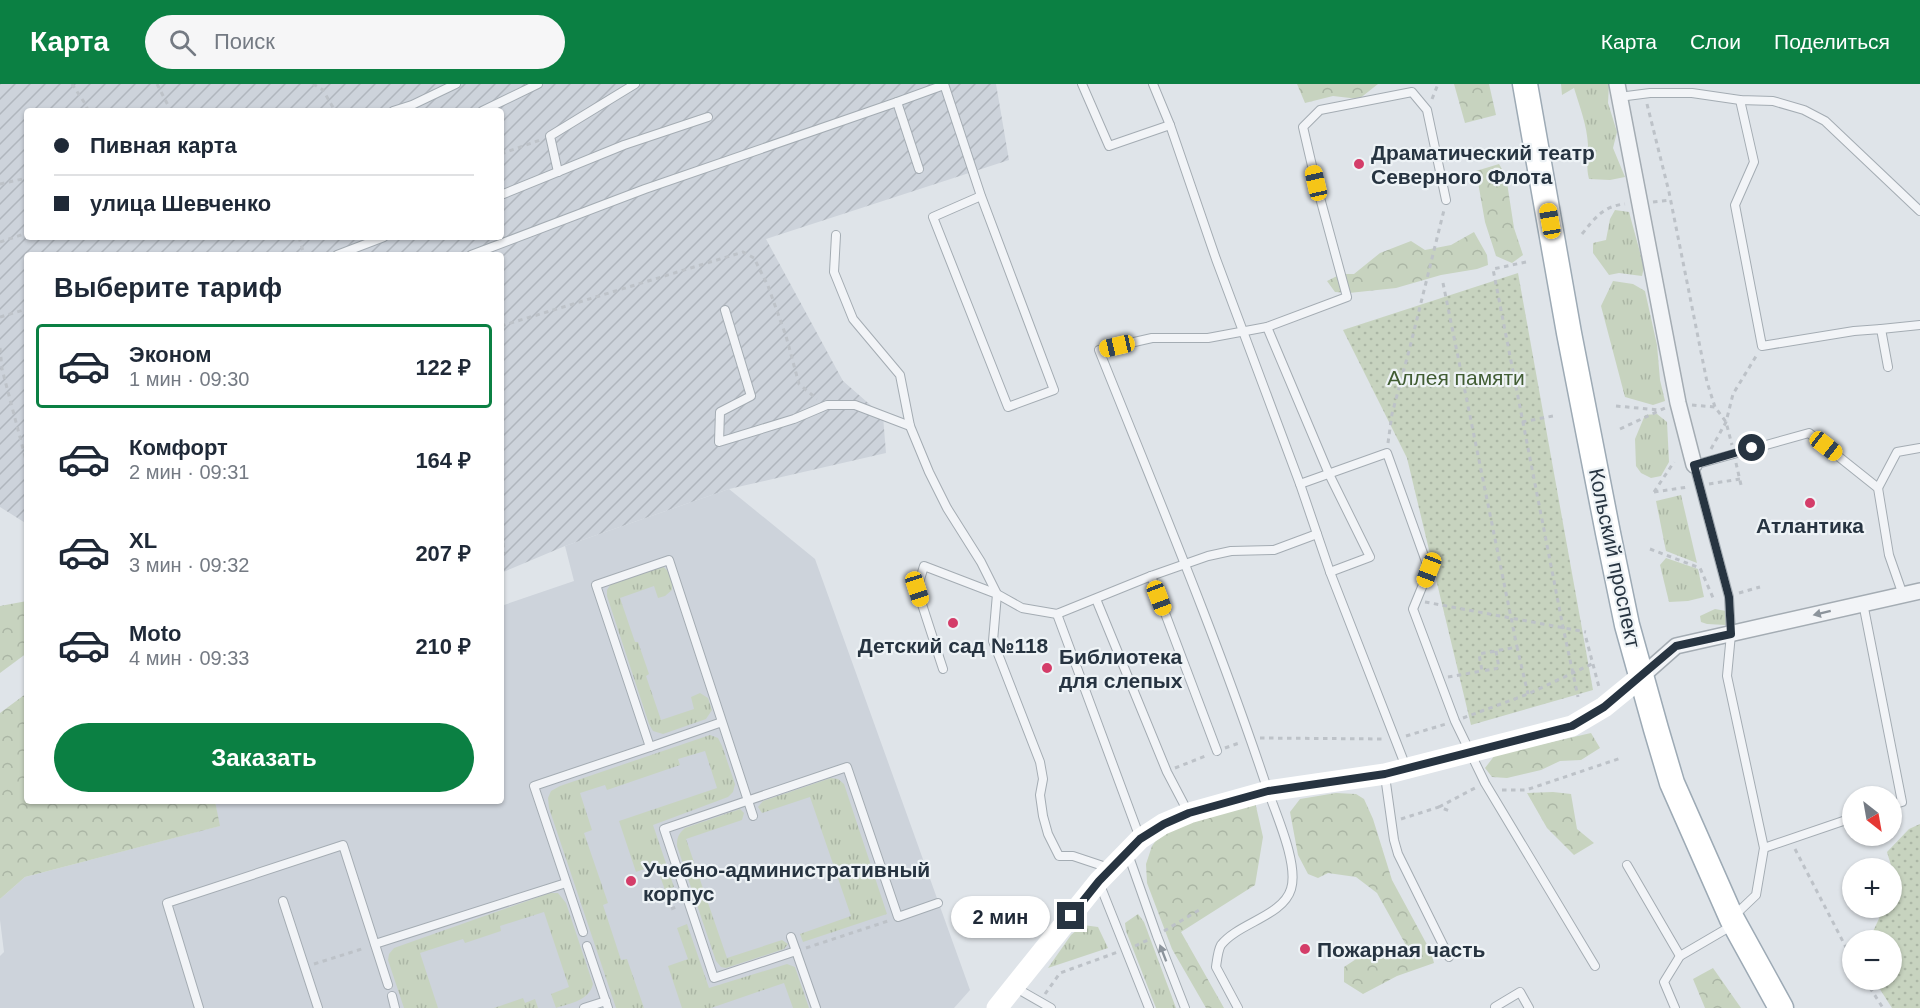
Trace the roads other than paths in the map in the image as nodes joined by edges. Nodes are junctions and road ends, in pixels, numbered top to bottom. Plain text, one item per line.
1 (456, 84) edge
2 (538, 84) edge
3 (635, 84) edge
4 (944, 84) edge
5 (1082, 84) edge
6 (1152, 84) edge
7 (1525, 84) edge
8 (1618, 91) edge
9 (1740, 100) junction
10 (897, 102) junction
11 (402, 108) edge
12 (488, 108) edge
13 (708, 117) dead end
14 (1170, 125) junction
15 (919, 168) dead end
16 (558, 172) junction
17 (504, 194) edge
18 (981, 196) junction
19 (1446, 201) road end
20 (1920, 211) edge
21 (836, 235) dead end
22 (376, 240) edge
23 (345, 252) edge
24 (479, 252) edge
25 (725, 310) dead end
26 (1920, 325) edge
27 (1267, 327) junction
28 (1881, 329) junction
29 (1244, 331) junction
30 (1888, 367) dead end
31 (910, 426) junction
32 (1920, 448) edge
33 (1694, 465) junction
34 (1329, 474) junction
35 (1300, 484) junction
36 (1878, 488) junction
37 (1317, 534) junction
38 (1184, 564) junction
39 (1330, 572) junction
40 (1151, 576) junction
41 (1920, 591) edge
42 (997, 594) junction
43 (1903, 595) junction
44 (1096, 599) junction
45 (1863, 603) junction
46 (1057, 614) junction
47 (1731, 634) junction
48 (943, 669) dead end
49 (1642, 676) junction
50 (722, 722) junction
51 (650, 747) junction
52 (1217, 751) dead end
53 (1470, 752) junction
54 (1407, 769) junction
55 (1385, 774) junction
56 (1899, 786) edge
57 (1268, 791) junction
58 (748, 800) junction
59 (1189, 813) junction
60 (753, 816) dead end
61 (1842, 821) edge
62 (1134, 846) junction
63 (1764, 848) junction
64 (1627, 865) dead end
65 (1105, 875) junction
66 (566, 883) junction
67 (283, 901) dead end
68 (938, 903) dead end
69 (1733, 921) junction
70 (583, 932) dead end
71 (791, 937) dead end
72 (375, 944) junction
73 (588, 946) dead end
74 (796, 951) junction
75 (1680, 956) junction
76 (1449, 957) dead end
77 (1594, 966) dead end
78 (388, 985) dead end
79 (1014, 987) junction
80 (392, 996) dead end
81 (607, 1004) edge
82 (1495, 1007) edge
83 (199, 1008) edge
84 (318, 1008) edge
85 (396, 1008) edge
86 (585, 1008) edge
87 (816, 1008) edge
88 (996, 1008) edge
89 (1051, 1008) edge
90 (1149, 1008) edge
91 (1185, 1008) edge
92 (1238, 1008) edge
93 (1529, 1008) edge
94 (1675, 1008) edge
95 (1781, 1008) edge

1 - 11 lane
2 - 12 lane
3 - 16 lane
4 - 10 lane
4 - 18 lane
5 - 14 lane
6 - 14 lane
7 - 49 main road, Кольский проспект
8 - 9 lane
8 - 33 street
9 - 20 lane
9 - 28 lane
10 - 15 lane
10 - 24 lane
13 - 16 lane
14 - 29 lane
16 - 17 lane
18 - 18 lane
19 - 27 lane
21 - 31 lane
22 - 23 lane
25 - 31 lane
26 - 28 lane
27 - 29 lane
27 - 34 lane
28 - 30 lane
29 - 35 lane
29 - 38 lane
31 - 42 lane
32 - 36 lane
33 - 36 lane
33 - 47 lane
34 - 35 lane
34 - 39 lane
34 - 53 lane
35 - 37 lane
36 - 43 lane
37 - 38 lane
37 - 39 lane
38 - 40 lane
38 - 57 lane
39 - 54 lane
40 - 44 lane
40 - 52 lane
41 - 43 street
42 - 46 lane
42 - 48 lane
42 - 65 lane
43 - 45 street
44 - 46 lane
44 - 59 lane
45 -> 47 street
45 - 56 lane
46 - 62 lane
47 - 49 street
47 - 63 lane
49 - 53 main road
49 - 69 main road, Кольский проспект
50 - 51 lane
50 - 51 lane
50 - 58 lane
51 - 66 lane
53 - 54 main road
53 - 77 lane
54 - 55 main road
55 - 57 main road
55 - 76 lane
57 - 59 main road
57 - 92 lane
58 - 60 lane
58 - 68 lane
58 - 74 lane
59 - 62 main road
61 - 63 lane
62 - 65 main road
91 -> 62 lane
63 - 69 lane
64 - 75 lane
65 - 79 main road
65 - 90 lane
66 - 70 lane
66 - 72 lane
67 - 84 lane
69 - 75 lane
69 - 95 main road, Кольский проспект
71 - 74 lane
72 - 78 lane
72 - 83 lane
73 - 81 lane
74 - 87 lane
75 - 94 lane
79 - 88 main road
79 - 89 lane
80 - 85 lane
81 - 86 lane
82 - 93 lane

